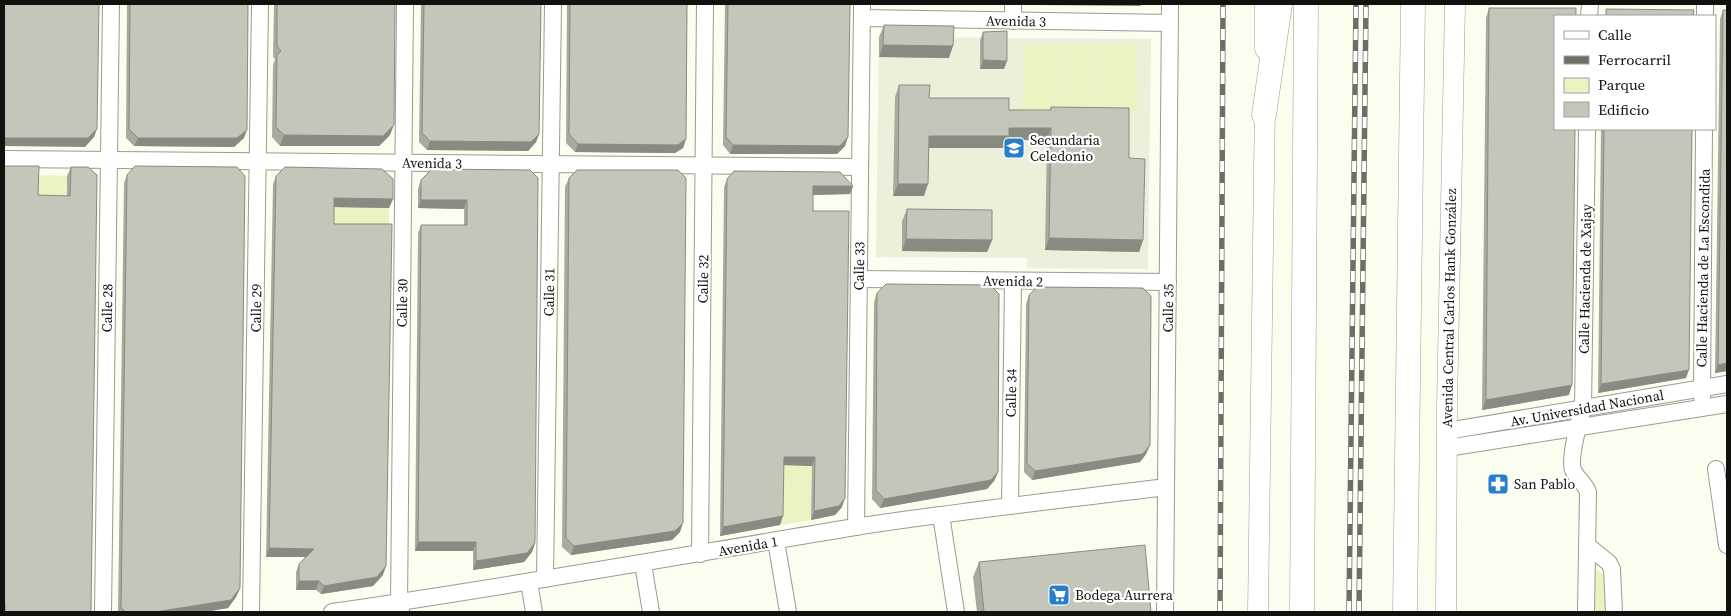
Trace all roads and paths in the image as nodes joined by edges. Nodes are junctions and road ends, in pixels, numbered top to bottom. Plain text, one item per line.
1 (111, 4) edge
2 (260, 4) edge
3 (405, 4) edge
4 (553, 4) edge
5 (705, 4) edge
6 (1014, 4) edge
7 (1170, 4) edge
8 (1266, 4) edge
9 (1280, 4) edge
10 (1306, 4) edge
11 (1413, 4) edge
12 (1455, 4) edge
13 (862, 11) edge
14 (1013, 21) junction
15 (1170, 23) junction
16 (1264, 115) junction
17 (1587, 130) edge
18 (1704, 130) edge
19 (4, 159) edge
20 (109, 160) junction
21 (259, 162) junction
22 (404, 163) junction
23 (551, 164) junction
24 (704, 166) junction
25 (860, 167) junction
26 (859, 278) junction
27 (1013, 281) junction
28 (1168, 282) junction
29 (1727, 384) edge
30 (1702, 388) junction
31 (1727, 404) edge
32 (1583, 408) junction
33 (1702, 408) junction
34 (1577, 428) junction
35 (1447, 439) junction
36 (1721, 479) edge
37 (1166, 487) junction
38 (1010, 506) junction
39 (941, 515) junction
40 (856, 527) junction
41 (776, 541) junction
42 (1727, 545) edge
43 (1588, 546) junction
44 (700, 554) junction
45 (643, 564) junction
46 (537, 581) junction
47 (400, 607) edge
48 (103, 612) edge
49 (251, 612) edge
50 (332, 612) edge
51 (534, 612) edge
52 (651, 612) edge
53 (788, 612) edge
54 (956, 612) edge
55 (1165, 612) edge
56 (1258, 612) edge
57 (1302, 612) edge
58 (1405, 612) edge
59 (1446, 612) edge
60 (1586, 612) edge
61 (1614, 612) edge

1 - 20 street, Calle 28
2 - 21 street, Calle 29
3 - 22 street, Calle 30
4 - 23 street, Calle 31
5 - 24 street, Calle 32
6 - 14 street
7 - 15 street, Calle 35
8 - 16 main road
9 - 16 highway
10 - 57 highway
11 - 58 highway
12 - 35 main road, Avenida Central Carlos Hank González
13 - 14 street, Avenida 3
13 - 25 street, Calle 33
14 - 15 street, Avenida 3
15 - 28 street, Calle 35
16 - 56 main road
17 - 32 street, Calle Hacienda de Xajay
18 - 30 street, Calle Hacienda de La Escondida
19 - 20 street, Avenida 3
20 - 21 street, Avenida 3
20 - 48 street, Calle 28
21 - 22 street, Avenida 3
21 - 49 street, Calle 29
22 - 23 street, Avenida 3
22 - 47 street, Calle 30
23 - 24 street, Avenida 3
23 - 46 street, Calle 31
24 - 25 street, Avenida 3
24 - 44 street, Calle 32
25 - 26 street, Calle 33
26 - 27 street, Avenida 2
26 - 40 street, Calle 33
27 - 28 street, Avenida 2
27 - 38 street, Calle 34
28 - 37 street, Calle 35
29 - 30 street, Av. Universidad Nacional
30 - 32 street, Av. Universidad Nacional
30 - 33 street, Calle Hacienda de La Escondida
31 - 33 street, Av. Universidad Nacional
32 - 34 street, Calle Hacienda de Xajay
32 - 35 street, Av. Universidad Nacional
33 - 34 street, Av. Universidad Nacional
34 - 35 street, Av. Universidad Nacional
34 - 43 street, Calle Hacienda de Xajay
35 - 59 main road, Avenida Central Carlos Hank González
36 - 42 street
37 - 38 street, Avenida 1
37 - 55 street, Calle 35
38 - 39 street, Avenida 1
39 - 40 street, Avenida 1
39 - 54 street
40 - 41 street, Avenida 1
41 - 44 street, Avenida 1
41 - 53 street
43 - 60 street, Calle Hacienda de Xajay
43 - 61 street
44 - 45 street, Avenida 1
45 - 46 street, Avenida 1
45 - 52 street
46 - 47 street, Avenida 1
46 - 51 street, Calle 31
47 - 50 street, Avenida 1

